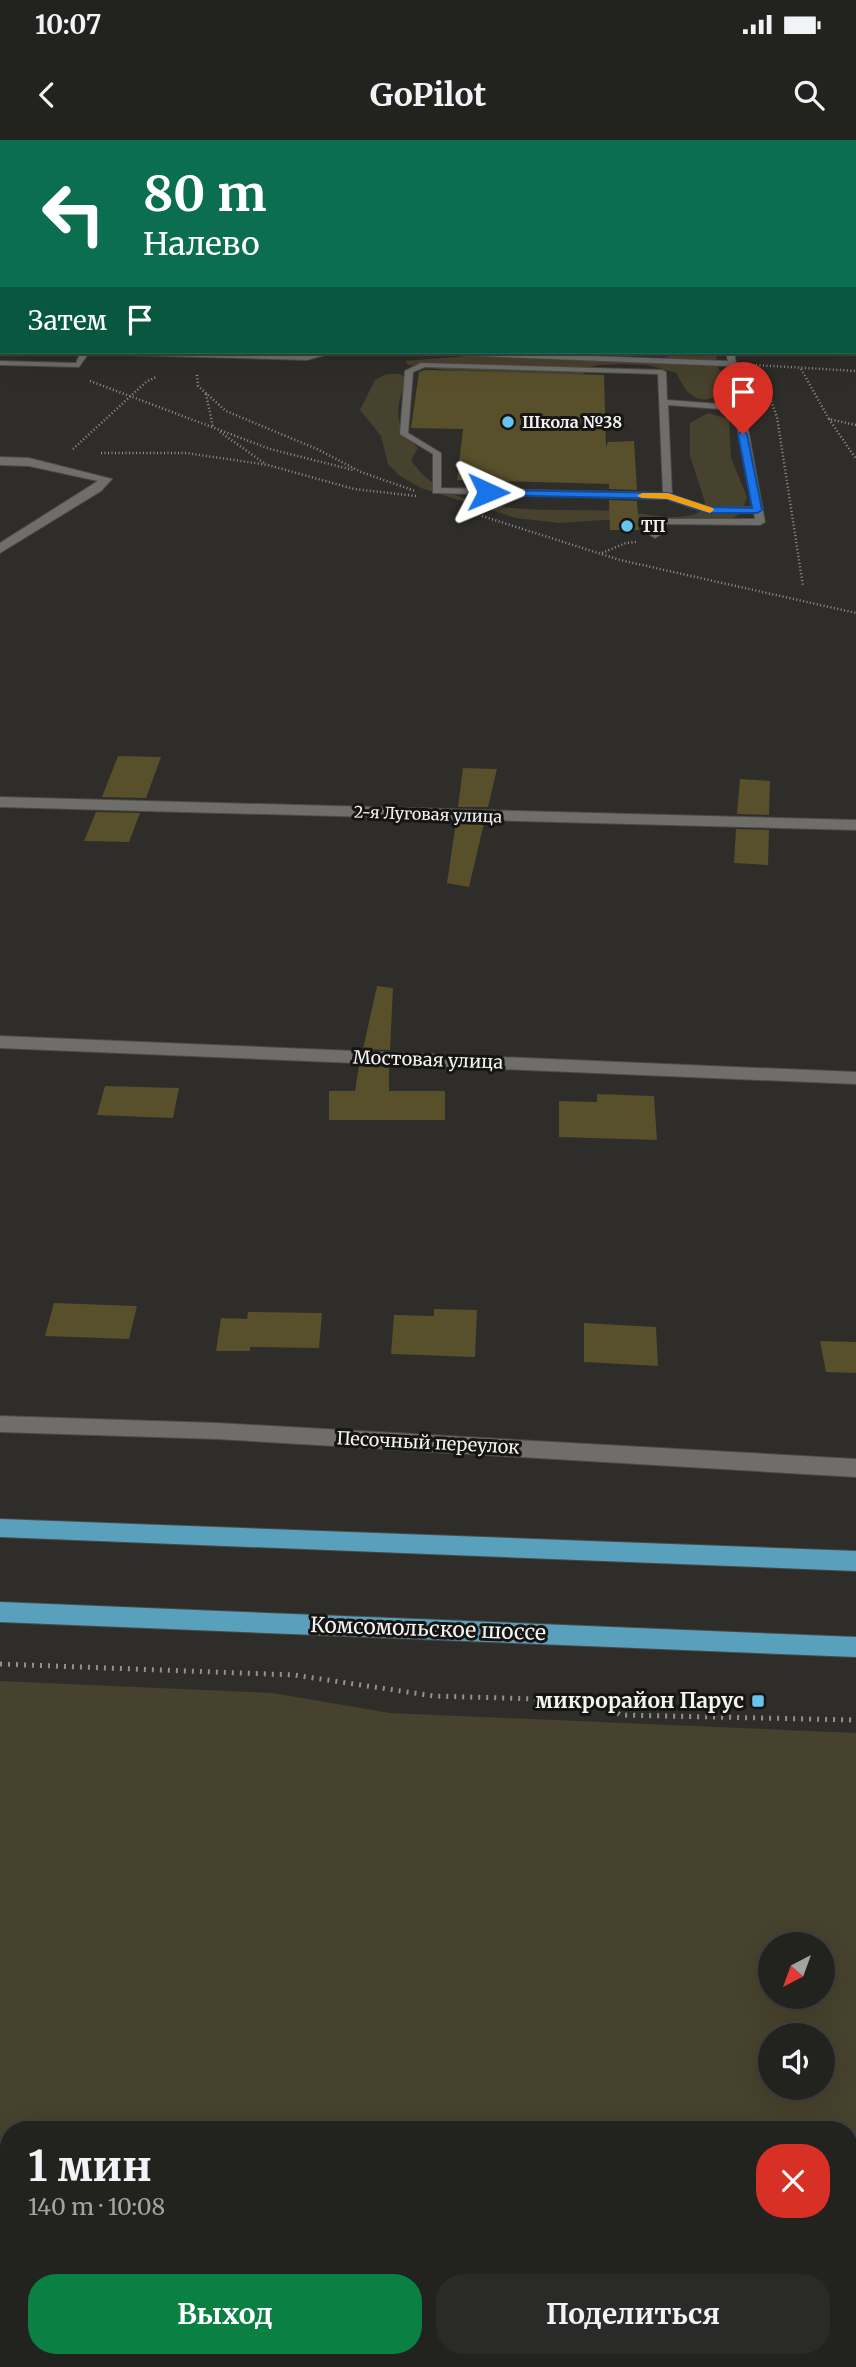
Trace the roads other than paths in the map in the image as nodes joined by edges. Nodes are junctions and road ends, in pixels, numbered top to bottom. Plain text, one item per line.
1 (84, 354) edge
2 (190, 354) edge
3 (324, 354) edge
4 (480, 354) edge
5 (730, 354) edge
6 (0, 363) edge
7 (732, 364) junction
8 (662, 402) junction
9 (738, 408) junction
10 (0, 461) edge
11 (668, 496) junction
12 (757, 510) junction
13 (655, 535) dead end
14 (0, 549) edge
15 (0, 802) edge
16 (856, 825) edge
17 (0, 1042) edge
18 (856, 1078) edge
19 (0, 1424) edge
20 (856, 1468) edge
21 (0, 1528) edge
22 (856, 1561) edge
23 (0, 1612) edge
24 (856, 1647) edge

1 - 6 lane
2 - 3 lane
4 - 7 lane
5 - 7 lane
7 - 9 lane
8 - 9 lane
8 - 11 lane
8 - 11 lane
9 - 12 lane
10 - 14 street
11 - 12 lane
12 - 13 lane
15 - 16 street, 2-я Луговая улица
17 - 18 street, Мостовая улица
19 - 20 street, Песочный переулок
21 - 22 main road
23 - 24 main road, Комсомольское шоссе

